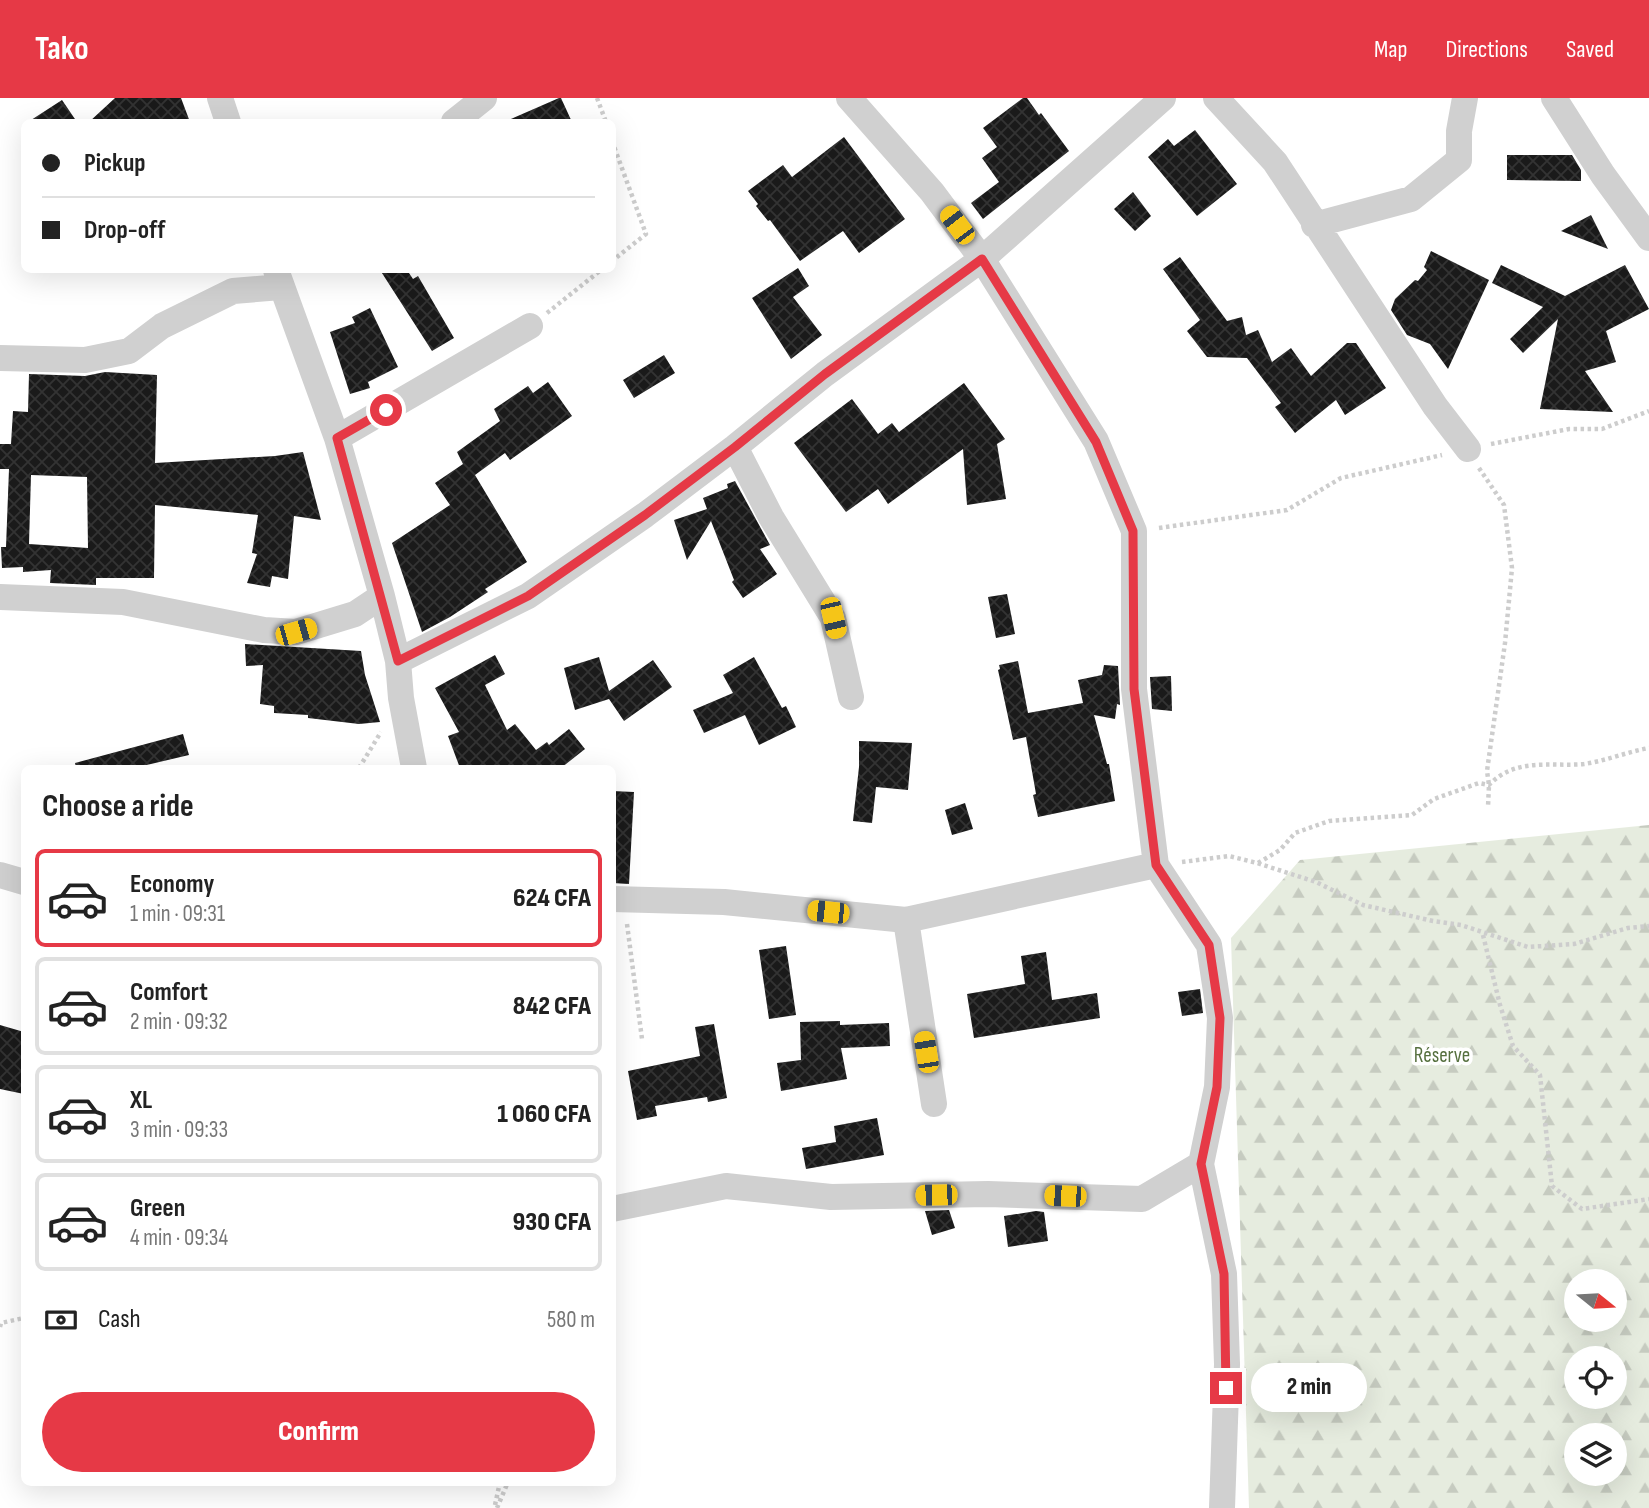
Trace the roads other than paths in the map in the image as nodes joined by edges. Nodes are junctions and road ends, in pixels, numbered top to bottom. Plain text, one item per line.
1 (220, 98) edge
2 (484, 98) edge
3 (849, 98) edge
4 (1163, 98) edge
5 (1216, 98) edge
6 (1465, 98) edge
7 (1554, 98) edge
8 (227, 119) edge
9 (458, 119) edge
10 (1314, 225) junction
11 (1649, 239) edge
12 (982, 259) junction
13 (278, 278) edge
14 (530, 327) road end
15 (0, 358) edge
16 (337, 438) junction
17 (735, 447) junction
18 (1468, 449) road end
19 (382, 596) junction
20 (0, 597) edge
21 (398, 661) junction
22 (851, 697) dead end
23 (413, 765) edge
24 (1156, 865) junction
25 (0, 875) edge
26 (21, 881) edge
27 (618, 899) edge
28 (906, 920) junction
29 (934, 1104) dead end
30 (1201, 1164) junction
31 (616, 1208) edge
32 (1222, 1508) edge

1 - 8 street
2 - 9 street
3 - 12 street
4 - 12 street
5 - 10 street
6 - 10 street
7 - 11 street
10 - 18 street
12 - 17 street
12 - 24 street
13 - 15 street
13 - 16 street
14 - 16 street
16 - 19 street
17 - 21 street
17 - 22 street
19 - 20 street
19 - 21 street
21 - 23 street
24 - 28 street
24 - 30 street
25 - 26 street
27 - 28 street
28 - 29 street
30 - 31 street
30 - 32 street

